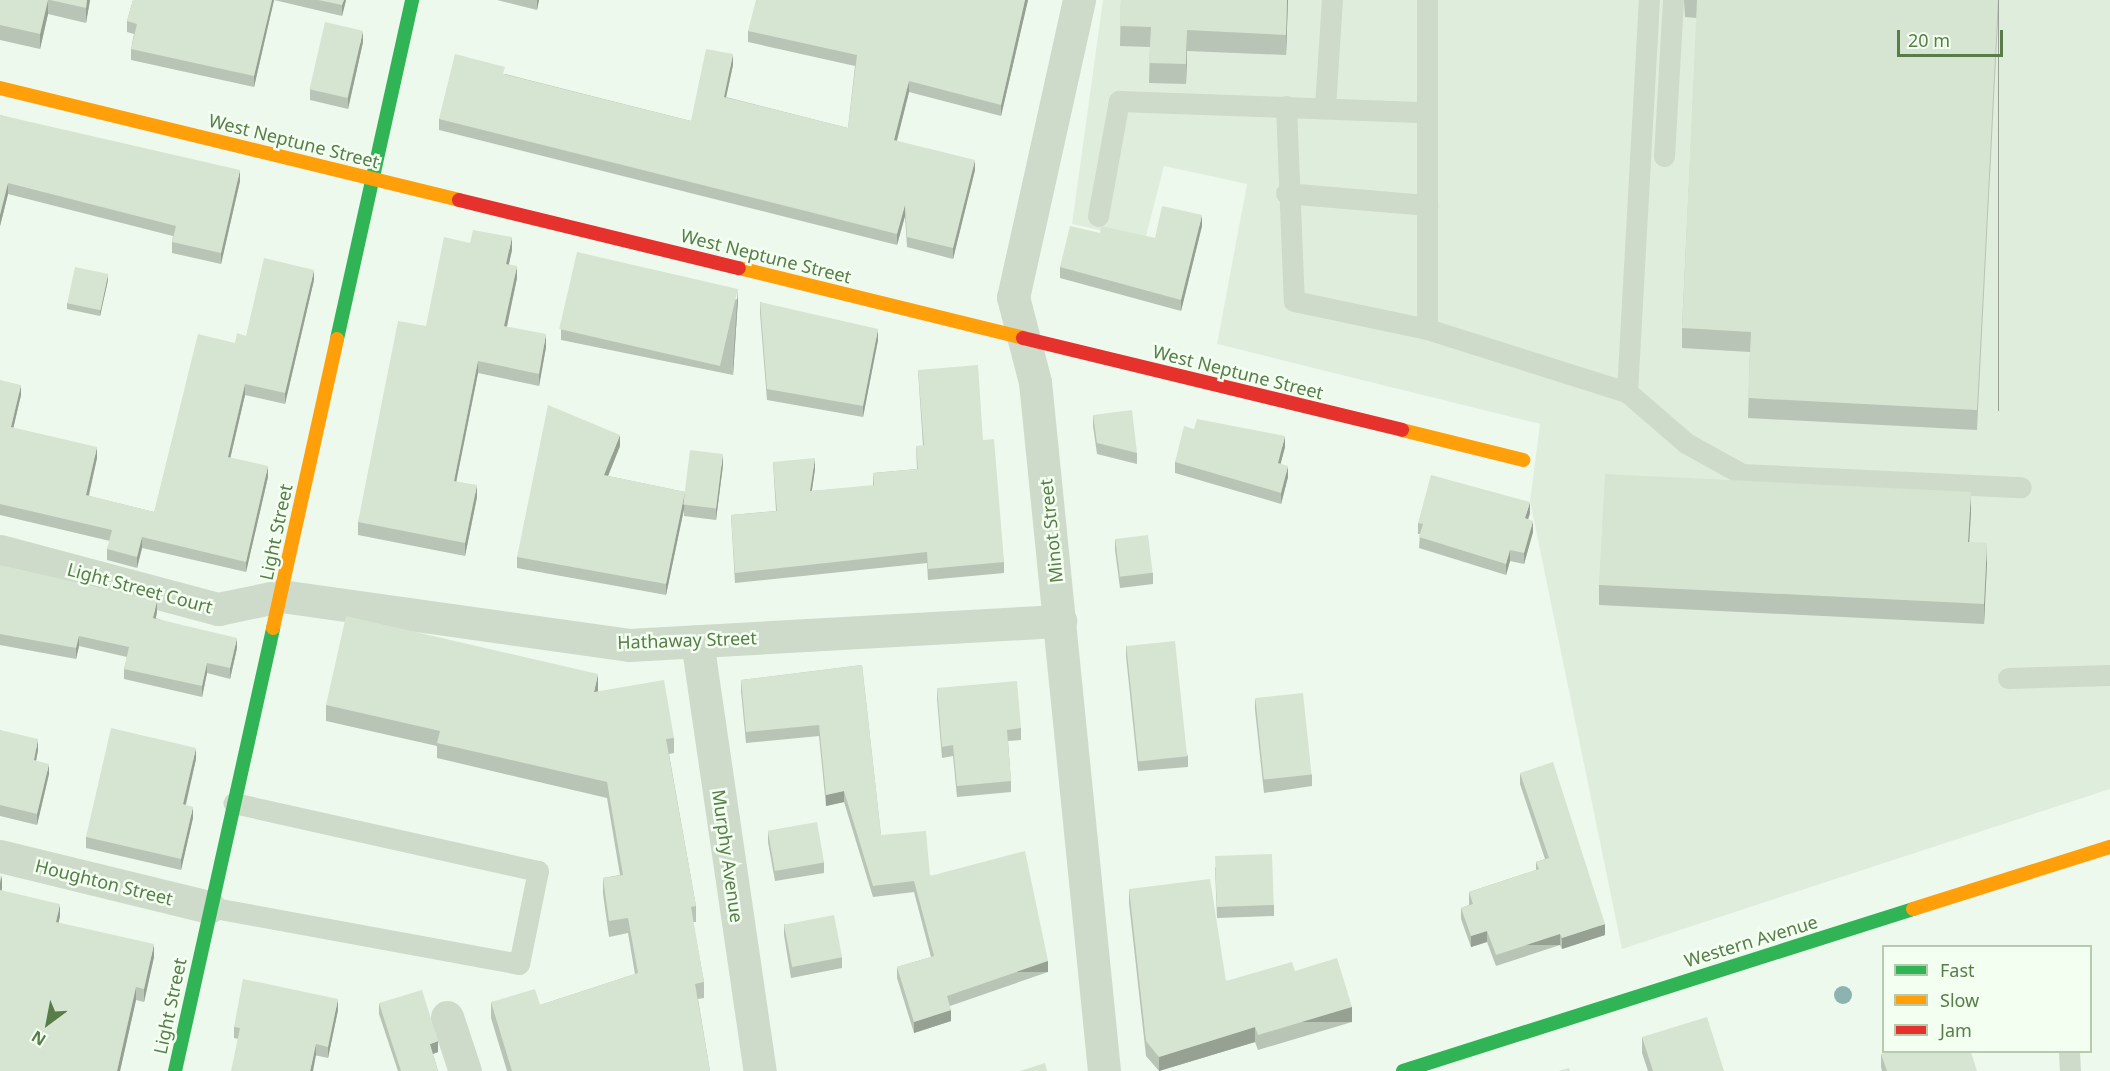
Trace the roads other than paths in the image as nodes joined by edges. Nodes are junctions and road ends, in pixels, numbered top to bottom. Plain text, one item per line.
1 (412, 0) edge
2 (1079, 0) edge
3 (1332, 0) edge
4 (1427, 0) edge
5 (1649, 0) edge
6 (1673, 0) edge
7 (0, 88) edge
8 (1286, 106) junction
9 (1325, 107) junction
10 (1425, 112) junction
11 (1664, 156) dead end
12 (372, 179) junction
13 (1286, 193) junction
14 (1427, 205) junction
15 (1098, 216) dead end
16 (1427, 329) junction
17 (1026, 338) junction
18 (1628, 392) junction
19 (1523, 460) dead end
20 (2021, 487) dead end
21 (0, 551) edge
22 (281, 596) junction
23 (1060, 621) junction
24 (697, 641) junction
25 (2110, 675) edge
26 (2008, 678) dead end
27 (233, 803) junction
28 (2110, 847) edge
29 (0, 856) edge
30 (209, 907) junction
31 (447, 1017) dead end
32 (2069, 1053) edge
33 (175, 1071) edge
34 (465, 1071) edge
35 (759, 1071) edge
36 (1104, 1071) edge
37 (1403, 1071) edge
38 (2070, 1071) edge

1 - 12 street, Light Street
2 - 17 street, Minot Street
3 - 9 lane
4 - 10 lane
5 - 18 lane
6 - 11 lane
7 - 12 street, West Neptune Street
8 - 9 lane
8 - 13 lane
8 - 15 lane
9 - 10 lane
10 - 14 lane
12 - 17 street, West Neptune Street
12 - 22 street, Light Street
13 - 14 lane
13 - 16 lane
14 - 16 lane
16 - 18 lane
17 - 19 street, West Neptune Street
17 - 23 street, Minot Street
18 - 20 lane
21 - 22 street, Light Street Court
22 - 24 street, Hathaway Street
22 - 27 street, Light Street
23 - 24 street, Hathaway Street
23 - 36 street, Minot Street
24 - 35 street, Murphy Avenue
25 - 26 lane
27 - 30 street, Light Street
27 - 30 lane
28 - 37 street, Western Avenue
29 - 30 street, Houghton Street
30 - 33 street, Light Street
31 - 34 street
32 - 38 lane

